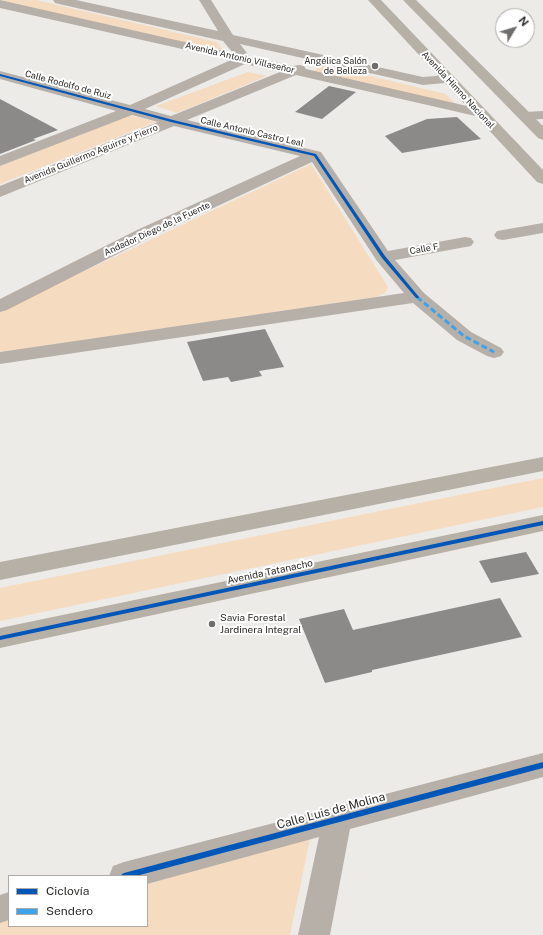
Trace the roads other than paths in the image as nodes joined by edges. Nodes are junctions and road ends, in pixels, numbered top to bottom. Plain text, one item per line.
1 (58, 0) edge
2 (205, 0) edge
3 (374, 0) edge
4 (408, 0) edge
5 (0, 4) edge
6 (229, 39) junction
7 (313, 58) junction
8 (245, 59) junction
9 (296, 71) junction
10 (445, 76) junction
11 (1, 77) edge
12 (131, 110) junction
13 (480, 113) junction
14 (543, 115) edge
15 (525, 116) junction
16 (172, 122) junction
17 (543, 135) edge
18 (315, 155) junction
19 (0, 161) edge
20 (543, 179) edge
21 (0, 192) edge
22 (543, 228) edge
23 (504, 235) dead end
24 (465, 242) dead end
25 (383, 257) junction
26 (417, 297) junction
27 (0, 306) edge
28 (494, 352) dead end
29 (0, 358) edge
30 (543, 464) edge
31 (543, 523) edge
32 (0, 571) edge
33 (0, 638) edge
34 (543, 765) edge
35 (336, 820) junction
36 (128, 875) edge
37 (314, 935) edge

1 - 6 street, Avenida Antonio Villaseñor
2 - 6 street
3 - 10 main road, Avenida Himno Nacional
4 - 15 main road
5 - 8 street, Avenida Antonio Villaseñor
6 - 7 street, Avenida Antonio Villaseñor
6 - 8 street
7 - 9 street, Avenida Guillermo Aguirre y Fierro
7 - 10 street, Avenida Antonio Villaseñor
8 - 9 street, Avenida Antonio Villaseñor
8 - 12 street
9 - 13 street, Avenida Antonio Villaseñor
9 - 16 street, Avenida Guillermo Aguirre y Fierro
10 - 13 main road, Avenida Himno Nacional
11 - 12 street, Calle Rodolfo de Ruiz
12 - 16 street, Calle Antonio Castro Leal
12 - 19 street
13 - 20 main road, Avenida Himno Nacional
14 - 15 street
15 - 17 main road
16 - 18 street, Calle Antonio Castro Leal
16 - 21 street, Avenida Guillermo Aguirre y Fierro
18 - 25 street, Calle Antonio Castro Leal
18 - 27 street, Andador Diego de la Fuente
22 - 23 street
24 - 25 street, Calle F
25 - 26 street, Calle Antonio Castro Leal
26 - 28 street, Calle Antonio Castro Leal
26 - 29 street
30 - 32 main road
31 - 33 main road, Avenida Tatanacho
34 - 35 street, Calle Luis de Molina
35 - 36 street, Calle Luis de Molina
35 - 37 street

